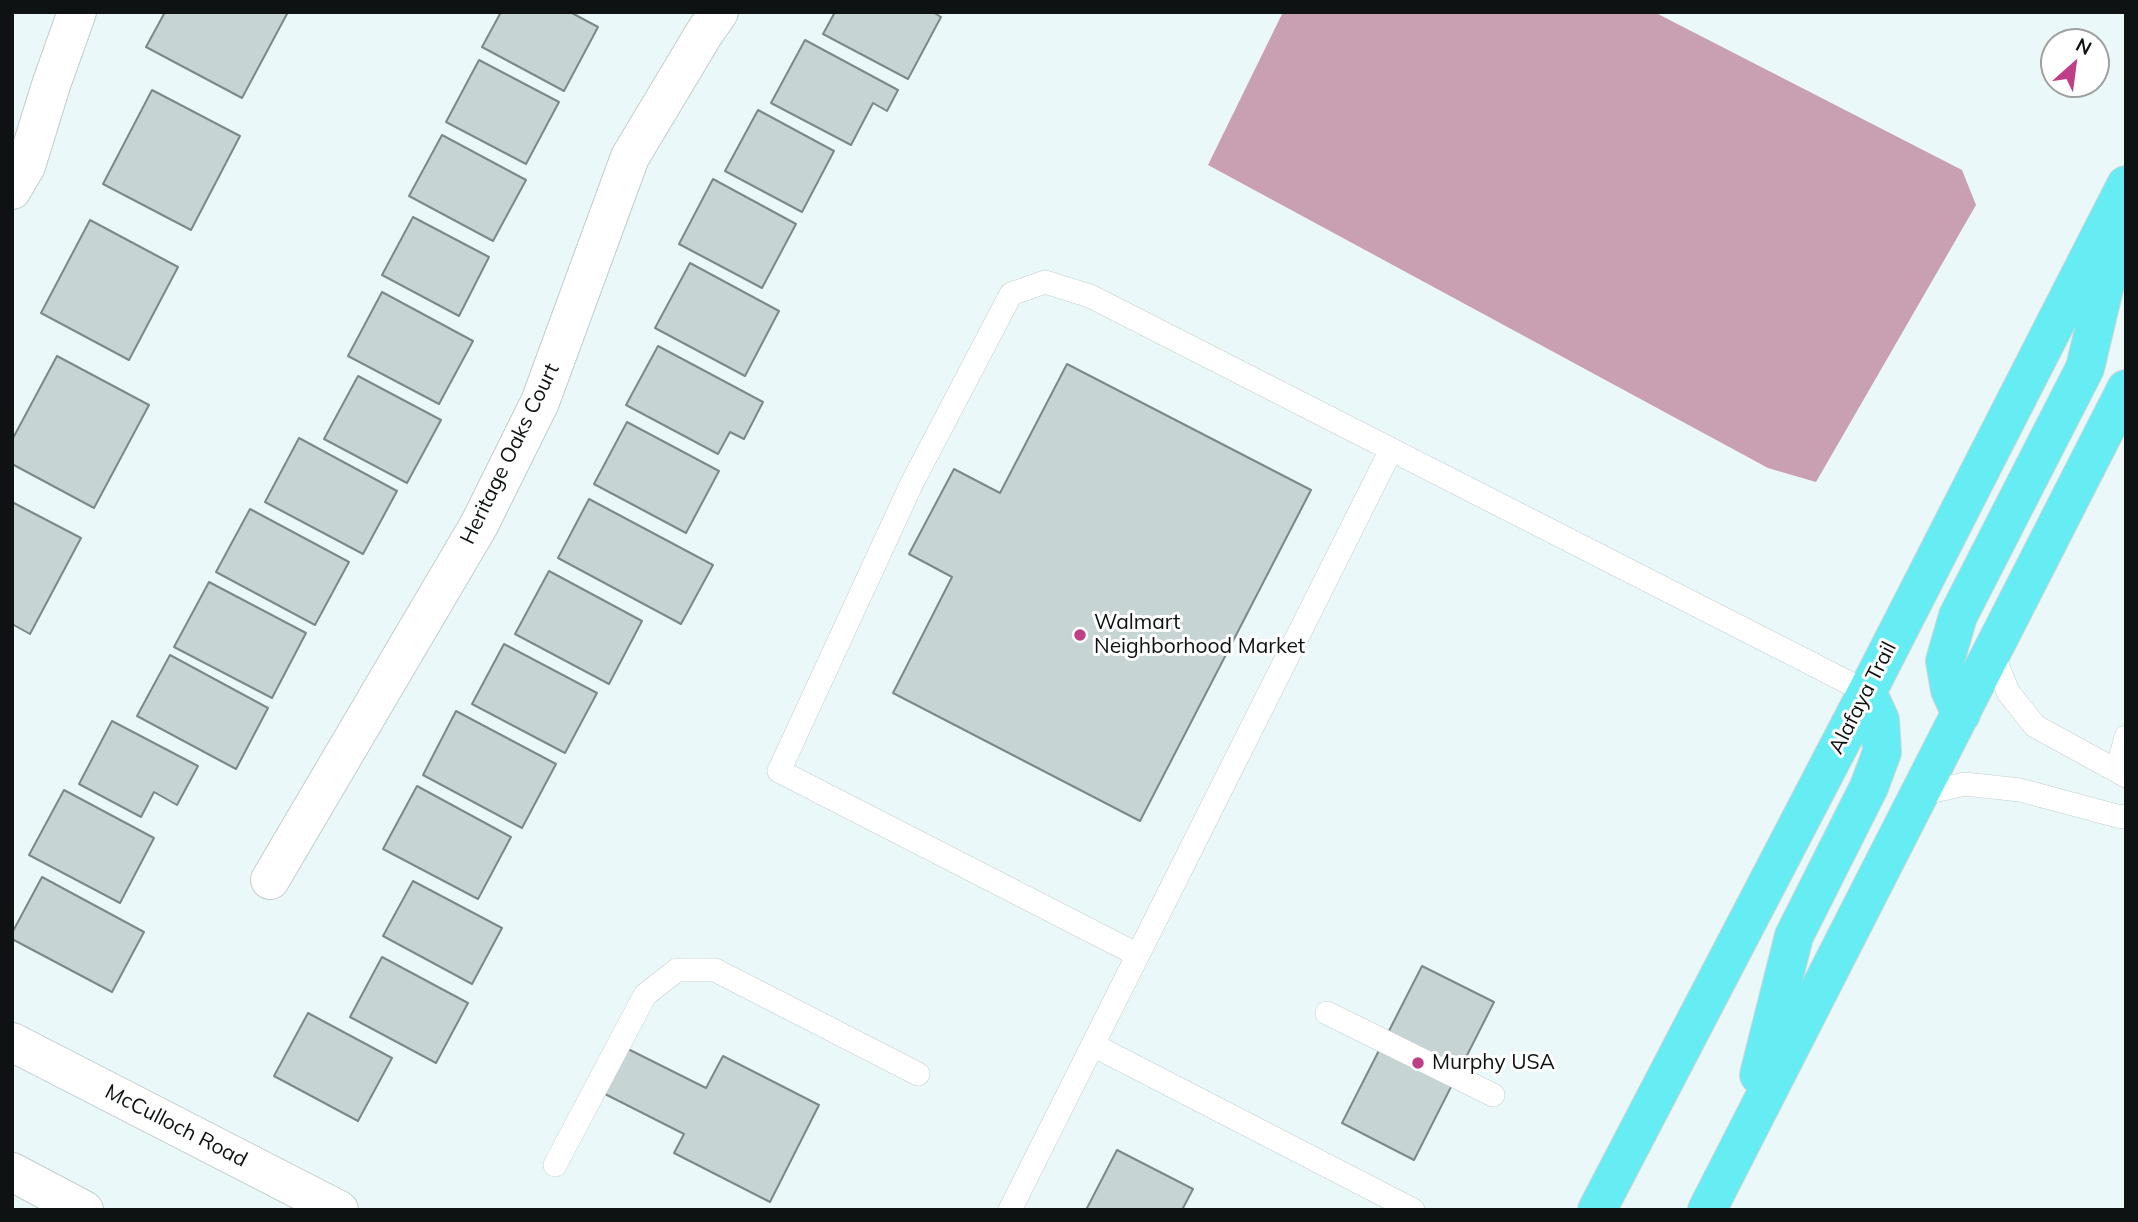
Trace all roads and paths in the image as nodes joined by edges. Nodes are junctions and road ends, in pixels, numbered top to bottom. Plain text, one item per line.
1 (77, 12) edge
2 (719, 12) edge
3 (2126, 185) edge
4 (12, 190) edge
5 (2126, 198) edge
6 (2126, 389) edge
7 (1391, 450) junction
8 (1992, 652) junction
9 (1867, 692) junction
10 (1961, 714) junction
11 (2126, 737) edge
12 (2122, 773) edge
13 (1920, 793) junction
14 (2126, 817) edge
15 (270, 880) dead end
16 (1138, 955) junction
17 (1326, 1013) dead end
18 (12, 1042) edge
19 (1093, 1045) junction
20 (918, 1074) dead end
21 (1493, 1095) dead end
22 (1742, 1141) junction
23 (555, 1165) dead end
24 (12, 1172) edge
25 (84, 1210) edge
26 (339, 1210) edge
27 (1010, 1210) edge
28 (1413, 1210) edge
29 (1597, 1210) edge
30 (1707, 1210) edge

1 - 4 street
2 - 15 street, Heritage Oaks Court
3 - 9 main road, Alafaya Trail
5 - 10 main road
6 - 8 main road
7 - 9 lane
7 - 16 lane
7 - 16 lane
8 - 10 main road
8 - 12 lane
9 - 22 main road
9 - 29 main road, Alafaya Trail
10 - 13 main road
11 - 12 lane
13 - 14 lane
13 - 22 main road
16 - 19 lane
17 - 21 lane
18 - 26 street, McCulloch Road
19 - 27 lane
19 - 28 lane
20 - 23 lane
22 - 30 main road
24 - 25 street

